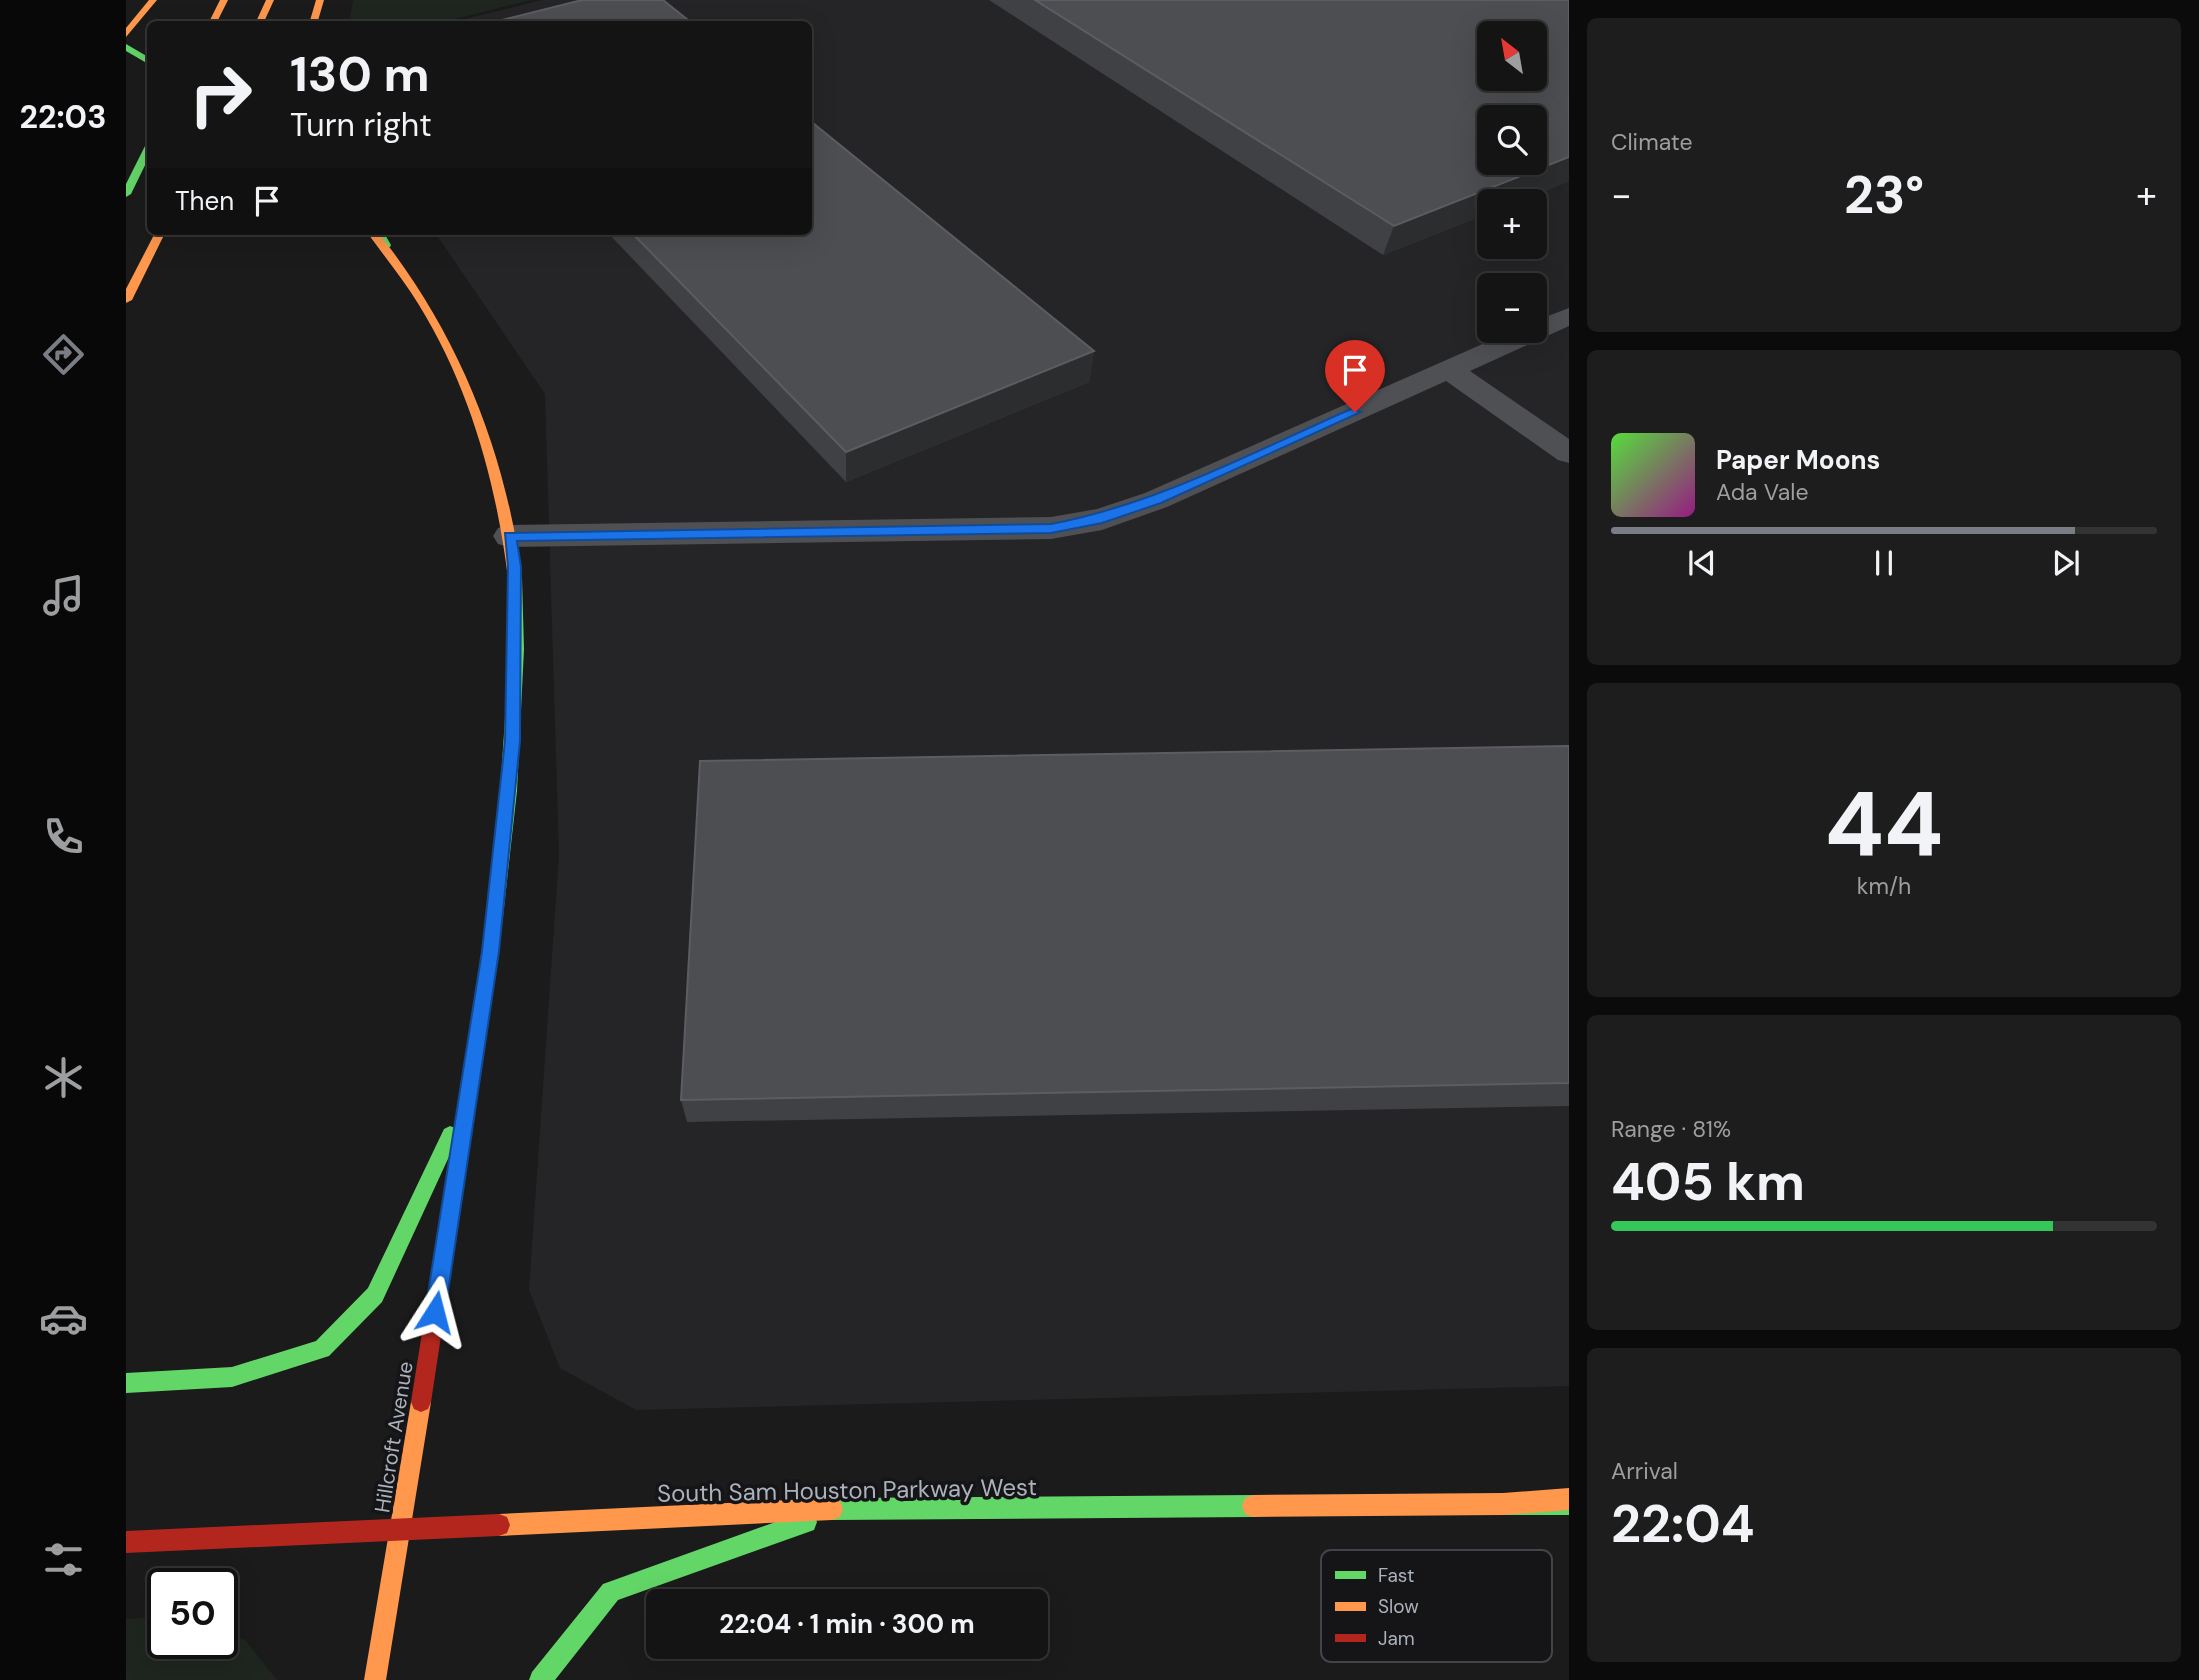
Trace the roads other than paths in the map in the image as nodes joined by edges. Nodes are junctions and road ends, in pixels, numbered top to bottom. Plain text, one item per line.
1 (153, 0) edge
2 (225, 0) edge
3 (320, 0) edge
4 (269, 1) edge
5 (214, 21) edge
6 (260, 21) edge
7 (314, 21) edge
8 (126, 34) edge
9 (126, 47) edge
10 (147, 60) edge
11 (147, 152) edge
12 (126, 194) edge
13 (159, 235) edge
14 (382, 238) edge
15 (126, 300) edge
16 (1569, 316) edge
17 (1449, 370) junction
18 (1569, 453) edge
19 (509, 536) junction
20 (468, 1097) junction
21 (126, 1383) edge
22 (1569, 1501) edge
23 (841, 1509) junction
24 (402, 1527) junction
25 (126, 1542) edge
26 (375, 1680) edge
27 (540, 1680) edge

1 - 8 main road
2 - 5 main road
3 - 7 main road
4 - 6 main road
9 - 10 main road
11 - 12 main road
13 - 15 main road
14 - 19 main road, Hillcroft Avenue
16 - 17 street
17 - 18 street
17 - 19 street
19 - 20 main road, Hillcroft Avenue
20 - 21 main road
20 - 24 main road, Hillcroft Avenue
22 - 23 main road, South Sam Houston Parkway West
23 - 24 main road, South Sam Houston Parkway West
23 - 27 main road
24 - 25 main road, South Sam Houston Parkway West
24 - 26 main road, Hillcroft Avenue

